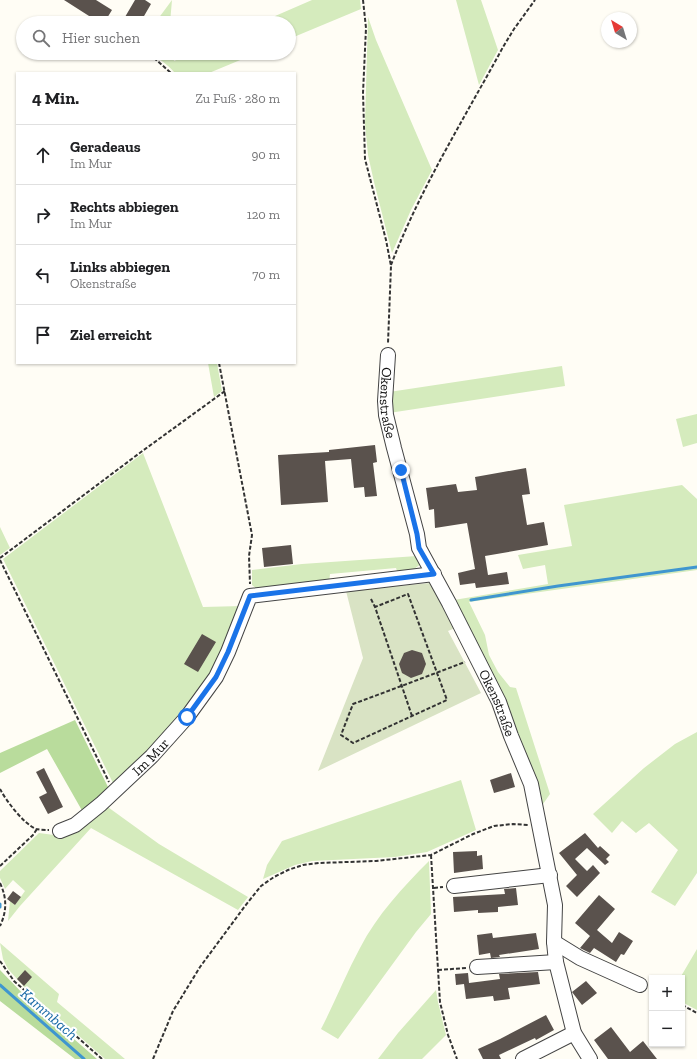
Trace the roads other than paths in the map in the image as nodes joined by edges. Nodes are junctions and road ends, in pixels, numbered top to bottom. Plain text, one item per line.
1 (388, 355) road end
2 (434, 574) junction
3 (60, 831) road end
4 (550, 875) junction
5 (454, 886) dead end
6 (554, 942) junction
7 (556, 962) junction
8 (477, 967) road end
9 (640, 985) dead end
10 (574, 1033) junction
11 (523, 1059) edge
12 (590, 1059) edge

1 - 2 street, Okenstraße
2 - 3 street, Im Mur
2 - 4 street, Okenstraße
4 - 5 street
4 - 6 street, Okenstraße
6 - 7 street, Okenstraße
6 - 9 street
7 - 8 street
7 - 10 street, Okenstraße
10 - 11 street
10 - 12 street, Okenstraße

